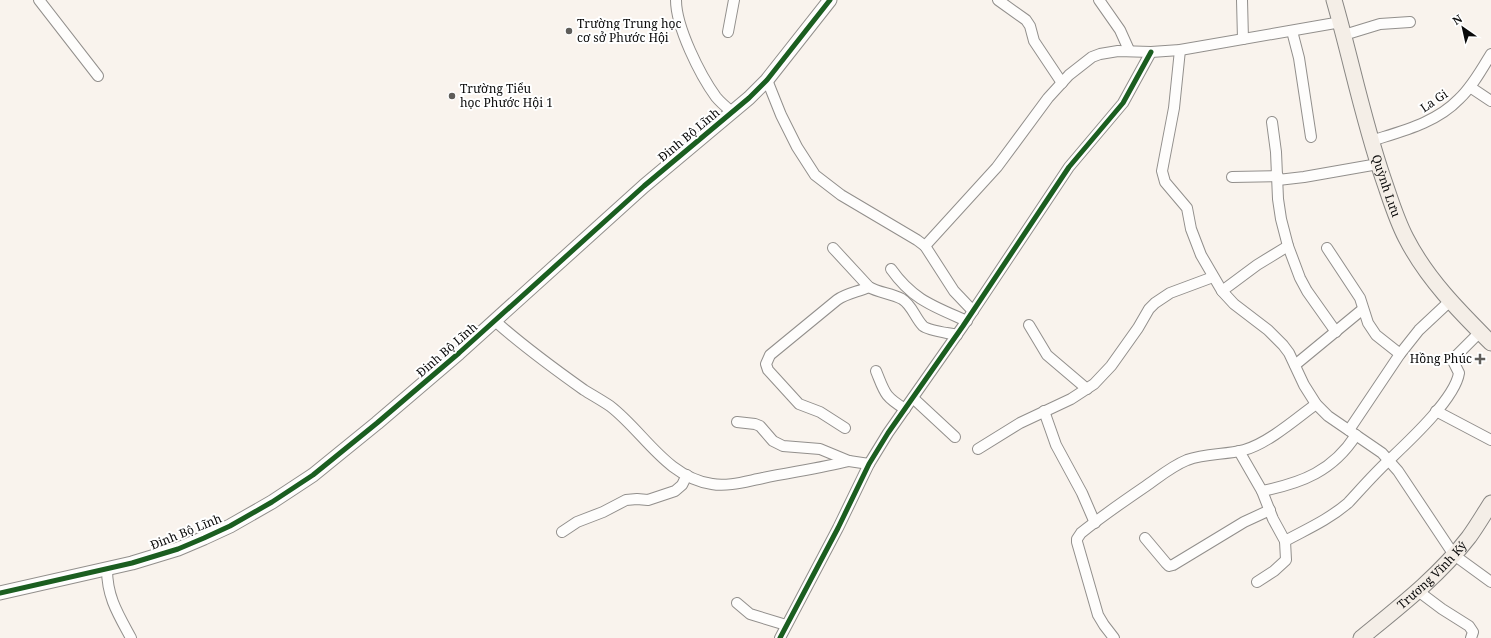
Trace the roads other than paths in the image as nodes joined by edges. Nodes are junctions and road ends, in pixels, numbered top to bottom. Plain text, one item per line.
1 (39, 0) edge
2 (676, 0) edge
3 (734, 0) edge
4 (830, 0) edge
5 (998, 0) edge
6 (1099, 0) edge
7 (1242, 0) edge
8 (1334, 0) edge
9 (1410, 22) dead end
10 (1342, 29) junction
11 (1292, 31) junction
12 (728, 32) dead end
13 (1243, 39) junction
14 (1129, 50) junction
15 (1180, 50) junction
16 (1151, 52) junction
17 (1491, 54) edge
18 (98, 76) dead end
19 (767, 80) junction
20 (1062, 83) junction
21 (1470, 87) junction
22 (1491, 101) edge
23 (732, 112) junction
24 (1272, 122) dead end
25 (1311, 137) dead end
26 (1371, 141) junction
27 (1378, 164) junction
28 (1232, 177) dead end
29 (1278, 178) junction
30 (925, 246) junction
31 (1288, 246) junction
32 (833, 248) dead end
33 (1327, 248) dead end
34 (891, 269) dead end
35 (1213, 277) junction
36 (869, 287) junction
37 (1222, 291) junction
38 (1450, 301) junction
39 (1363, 309) junction
40 (973, 311) junction
41 (967, 320) junction
42 (495, 321) junction
43 (1029, 325) dead end
44 (1336, 332) junction
45 (1480, 332) junction
46 (957, 335) junction
47 (1491, 343) edge
48 (1400, 354) junction
49 (1295, 365) junction
50 (876, 371) dead end
51 (1087, 389) junction
52 (913, 398) junction
53 (1316, 404) junction
54 (905, 409) junction
55 (1044, 411) junction
56 (1436, 411) junction
57 (737, 422) dead end
58 (845, 428) dead end
59 (1352, 433) junction
60 (955, 437) dead end
61 (1491, 440) edge
62 (978, 449) dead end
63 (1239, 451) junction
64 (1389, 460) junction
65 (850, 461) junction
66 (870, 464) junction
67 (687, 475) junction
68 (1262, 491) junction
69 (1491, 503) edge
70 (1270, 510) junction
71 (1095, 523) junction
72 (562, 532) dead end
73 (1145, 538) dead end
74 (1285, 541) junction
75 (1454, 555) junction
76 (107, 569) junction
77 (1257, 582) dead end
78 (1491, 582) edge
79 (1418, 591) junction
80 (0, 593) edge
81 (738, 603) dead end
82 (786, 625) junction
83 (131, 638) edge
84 (780, 638) edge
85 (1114, 638) edge
86 (1361, 638) edge
87 (1471, 638) edge

1 - 18 street
2 - 23 street
3 - 12 street
4 - 19 street, Đinh Bộ Lĩnh
5 - 20 street
6 - 14 street
7 - 13 street
8 - 10 main road, Quỳnh Lưu
9 - 10 street
10 - 11 street
10 - 26 main road, Quỳnh Lưu
11 - 13 street
11 - 25 street
13 - 15 street
14 - 16 street
14 - 20 street
15 - 16 street
15 - 35 street
16 - 40 street
17 - 21 street, La Gi
19 - 23 street, Đinh Bộ Lĩnh
19 - 30 street
20 - 30 street
21 - 22 street
21 - 26 street, La Gi
23 - 42 street, Đinh Bộ Lĩnh
24 - 29 street
26 - 27 main road, Quỳnh Lưu
27 - 29 street
27 - 38 main road, Quỳnh Lưu
28 - 29 street
29 - 31 street
30 - 40 street
31 - 37 street
31 - 44 street
32 - 36 street
33 - 39 street
34 - 41 street
35 - 37 street
35 - 51 street
36 - 46 street
36 - 58 street
37 - 49 street
38 - 45 main road, Quỳnh Lưu
38 - 48 street
39 - 44 street
39 - 48 street
40 - 41 street
41 - 46 street
42 - 67 street
42 - 76 street, Đinh Bộ Lĩnh
43 - 51 street
44 - 49 street
45 - 47 main road, Quỳnh Lưu
45 - 56 street
46 - 52 street
48 - 59 street
49 - 53 street
50 - 54 street
51 - 55 street
52 - 54 street
52 - 60 street
53 - 59 street
53 - 63 street
54 - 66 street
55 - 62 street
55 - 71 street
56 - 61 street
56 - 64 street
57 - 65 street
59 - 64 street
59 - 68 street
63 - 68 street
63 - 71 street
64 - 74 street
64 - 75 street
65 - 66 street
65 - 67 street
66 - 82 street
67 - 72 street
68 - 70 street
69 - 75 main road, Trương Vĩnh Ký
70 - 73 street
70 - 74 street
71 - 85 street
74 - 77 street
75 - 78 street
75 - 79 main road, Trương Vĩnh Ký
76 - 80 street, Đinh Bộ Lĩnh
76 - 83 street
79 - 86 main road, Trương Vĩnh Ký
79 - 87 street
81 - 82 street
82 - 84 street

